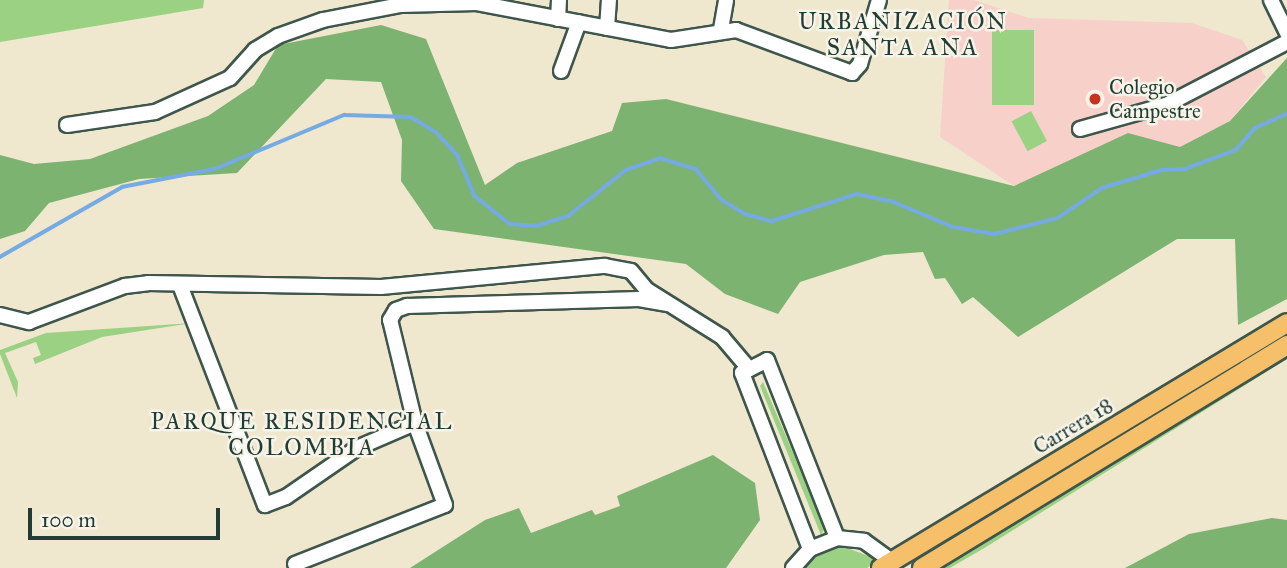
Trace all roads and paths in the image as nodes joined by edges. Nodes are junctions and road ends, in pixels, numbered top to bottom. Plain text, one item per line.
1 (559, 0) edge
2 (609, 0) edge
3 (726, 0) edge
4 (879, 0) edge
5 (1271, 0) edge
6 (477, 1) edge
7 (519, 6) edge
8 (558, 19) junction
9 (579, 22) junction
10 (607, 28) junction
11 (721, 29) junction
12 (1287, 33) edge
13 (1287, 42) edge
14 (561, 71) dead end
15 (67, 125) dead end
16 (1080, 129) dead end
17 (180, 285) junction
18 (668, 304) junction
19 (0, 315) edge
20 (1287, 323) edge
21 (1287, 345) edge
22 (749, 369) junction
23 (415, 423) junction
24 (837, 538) junction
25 (810, 549) junction
26 (295, 564) dead end
27 (886, 565) edge
28 (793, 568) edge
29 (922, 568) edge

1 - 8 street
2 - 10 street
3 - 11 street
4 - 11 street
5 - 12 street
6 - 7 street
6 - 15 street
7 - 8 street
8 - 9 street
9 - 10 street
9 - 14 street
10 - 11 street
13 - 16 street
17 - 18 street
17 - 19 street
17 - 23 street
18 - 22 street
18 - 23 street
20 - 27 main road, Carrera 18
21 - 29 main road, Carrera 18
22 - 24 street
22 - 25 street
23 - 26 street
24 - 25 street
24 - 27 street
25 - 28 street

